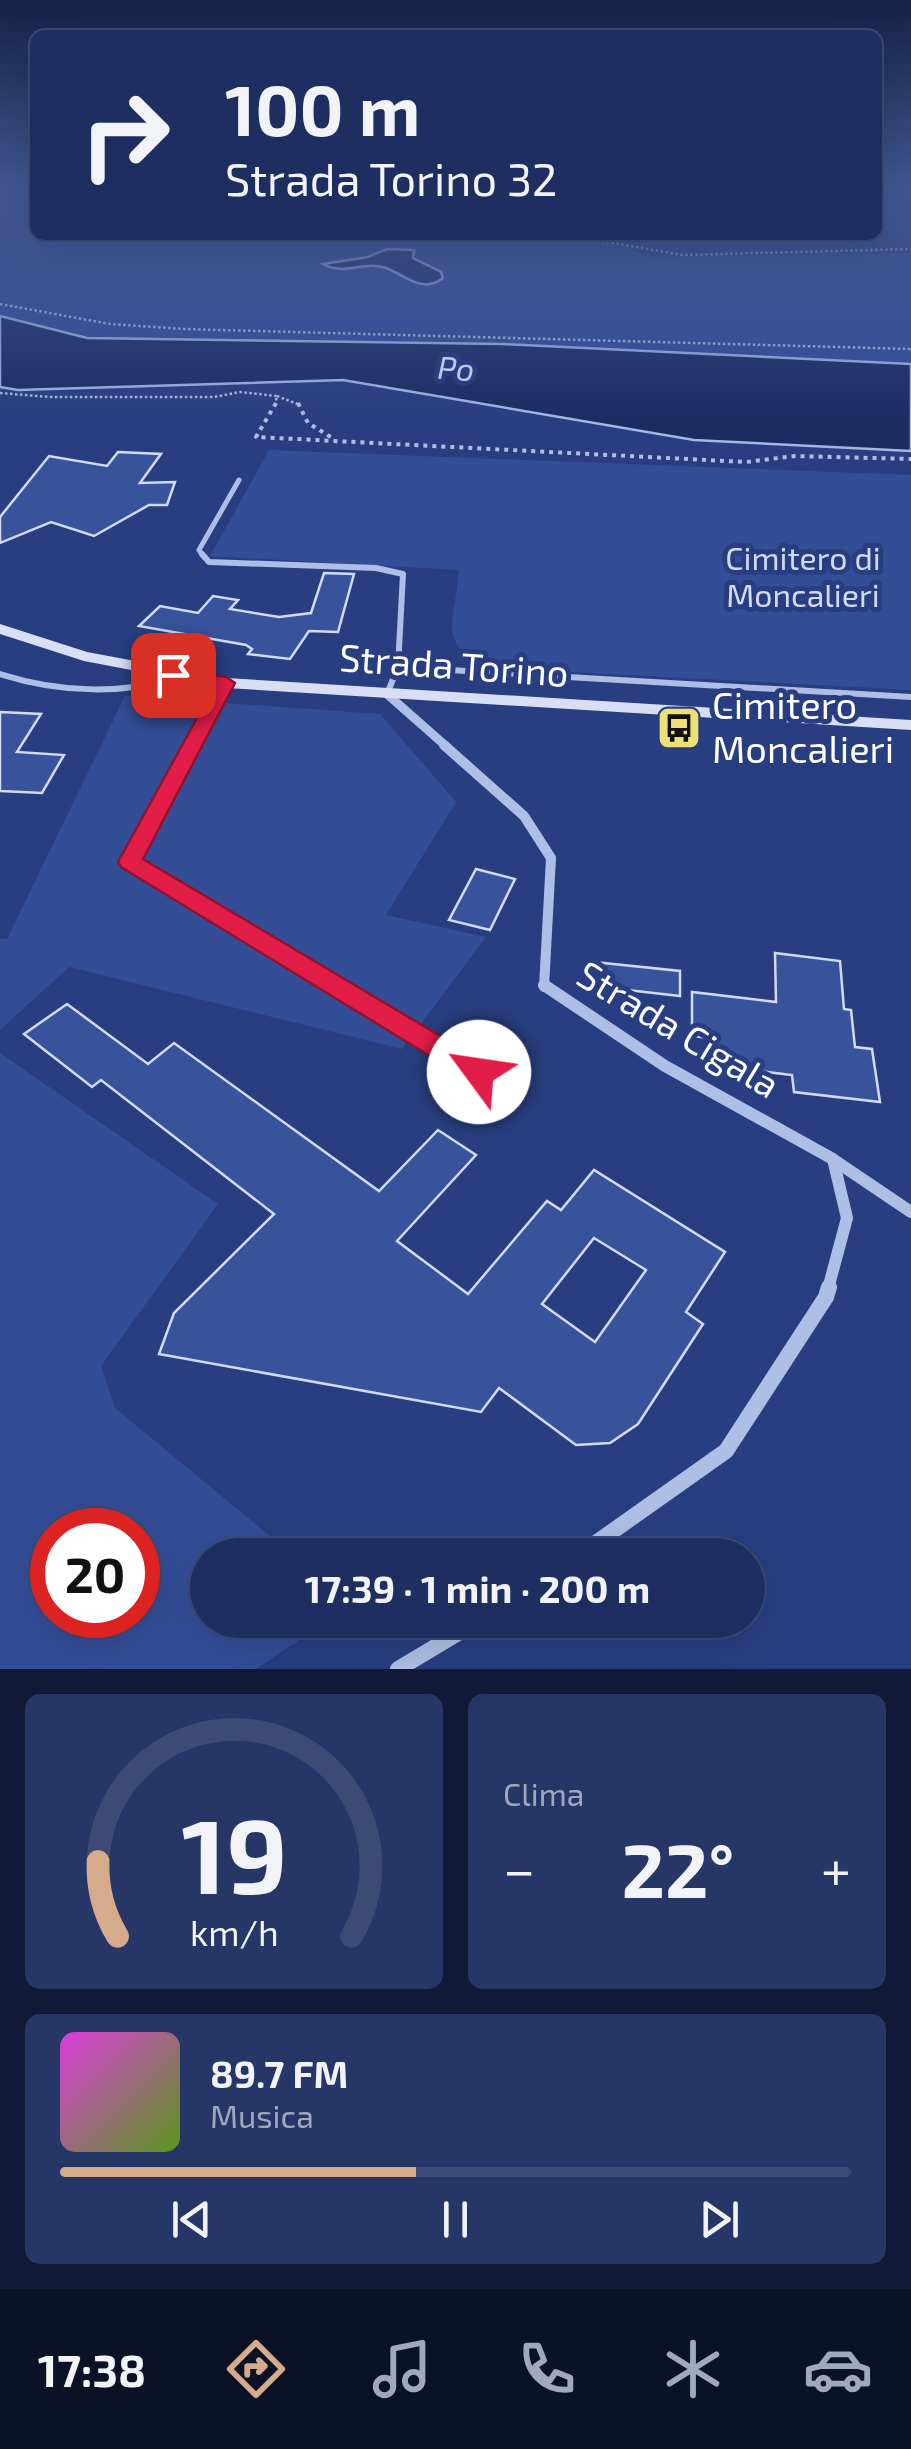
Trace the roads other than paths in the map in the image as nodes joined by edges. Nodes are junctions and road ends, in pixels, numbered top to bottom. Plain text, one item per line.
1 (238, 480) dead end
2 (0, 628) edge
3 (398, 667) junction
4 (0, 674) edge
5 (187, 677) junction
6 (226, 683) junction
7 (387, 694) junction
8 (911, 697) edge
9 (911, 725) edge
10 (479, 1072) dead end
11 (834, 1159) junction
12 (911, 1212) edge
13 (603, 1538) edge
14 (450, 1638) edge
15 (398, 1669) edge

1 - 3 lane
2 - 5 main road, Strada Torino
3 - 7 lane
3 - 8 lane
4 - 5 lane
5 - 6 main road, Strada Torino
6 - 7 main road, Strada Torino
6 - 10 lane
7 - 9 main road, Strada Torino
7 - 11 street, Strada Cigala
11 - 12 street, Strada Cigala
11 - 13 street
14 - 15 street

